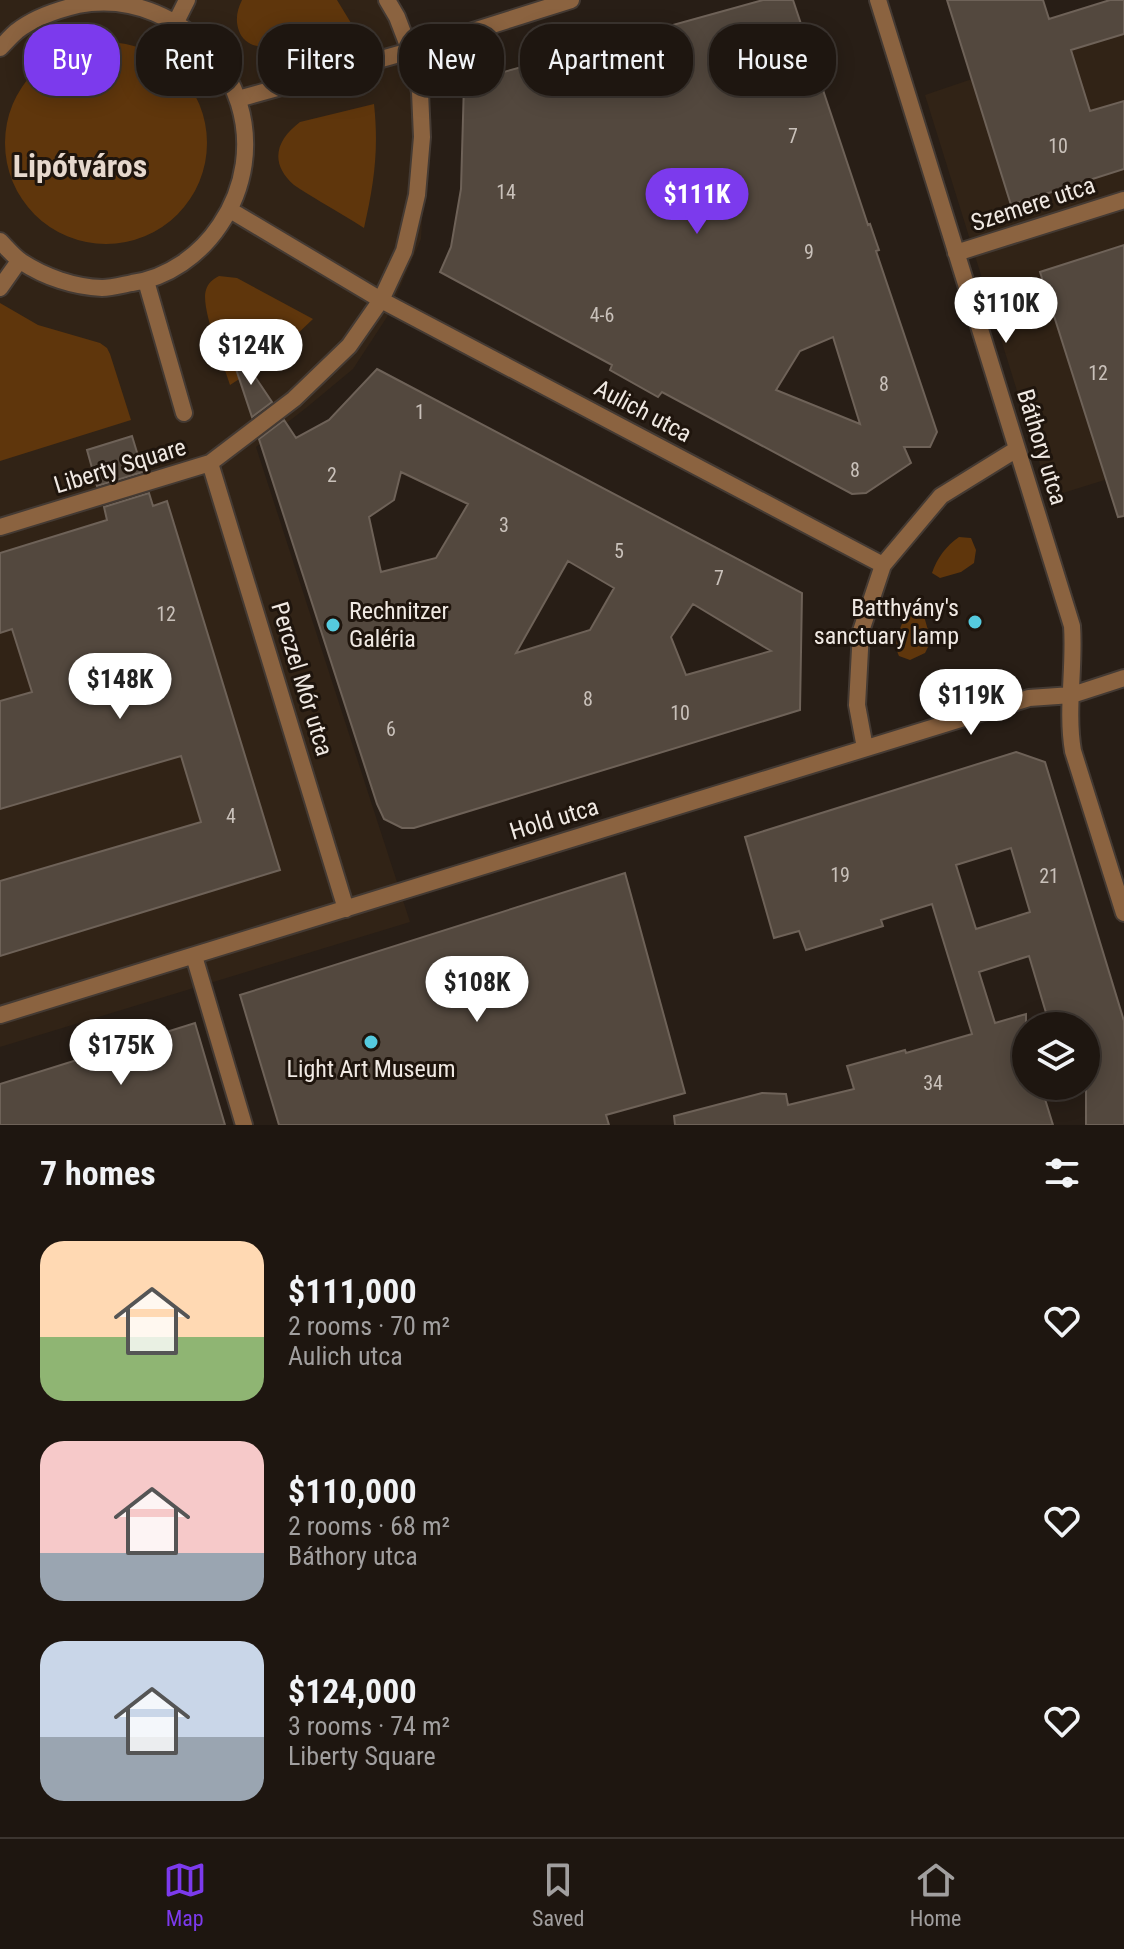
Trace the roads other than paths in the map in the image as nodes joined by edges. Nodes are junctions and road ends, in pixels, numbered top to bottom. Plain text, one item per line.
1 (187, 0) edge
2 (387, 0) edge
3 (571, 0) edge
4 (878, 0) edge
5 (53, 5) edge
6 (176, 22) junction
7 (400, 24) edge
8 (495, 24) edge
9 (0, 48) edge
10 (399, 54) edge
11 (420, 96) edge
12 (238, 99) junction
13 (1124, 200) edge
14 (230, 210) junction
15 (0, 241) edge
16 (956, 253) junction
17 (19, 261) junction
18 (146, 281) junction
19 (0, 288) edge
20 (381, 300) junction
21 (184, 413) dead end
22 (1017, 449) junction
23 (210, 463) junction
24 (0, 527) edge
25 (883, 565) junction
26 (1124, 678) edge
27 (1072, 695) junction
28 (865, 748) junction
29 (346, 909) junction
30 (1124, 913) edge
31 (194, 956) junction
32 (0, 1015) edge
33 (244, 1125) edge

1 - 6 street
2 - 7 street, Liberty Square
3 - 8 street
4 - 16 street, Báthory utca
5 - 6 street
5 - 9 street
6 - 12 street
10 - 12 street
11 - 20 street, Liberty Square
12 - 14 street
13 - 16 street, Szemere utca
14 - 18 street
14 - 20 street
15 - 17 street
16 - 22 street, Báthory utca
17 - 18 street
17 - 19 street
18 - 21 street, Liberty Square
20 - 23 street, Liberty Square
20 - 25 street, Aulich utca
22 - 25 street
22 - 27 street, Báthory utca
23 - 24 street, Liberty Square
23 - 29 street, Perczel Mór utca
25 - 28 street
26 - 27 street, Hold utca
27 - 28 street, Hold utca
27 - 30 street, Báthory utca
28 - 29 street, Hold utca
29 - 31 street, Hold utca
31 - 32 street, Hold utca
31 - 33 street

